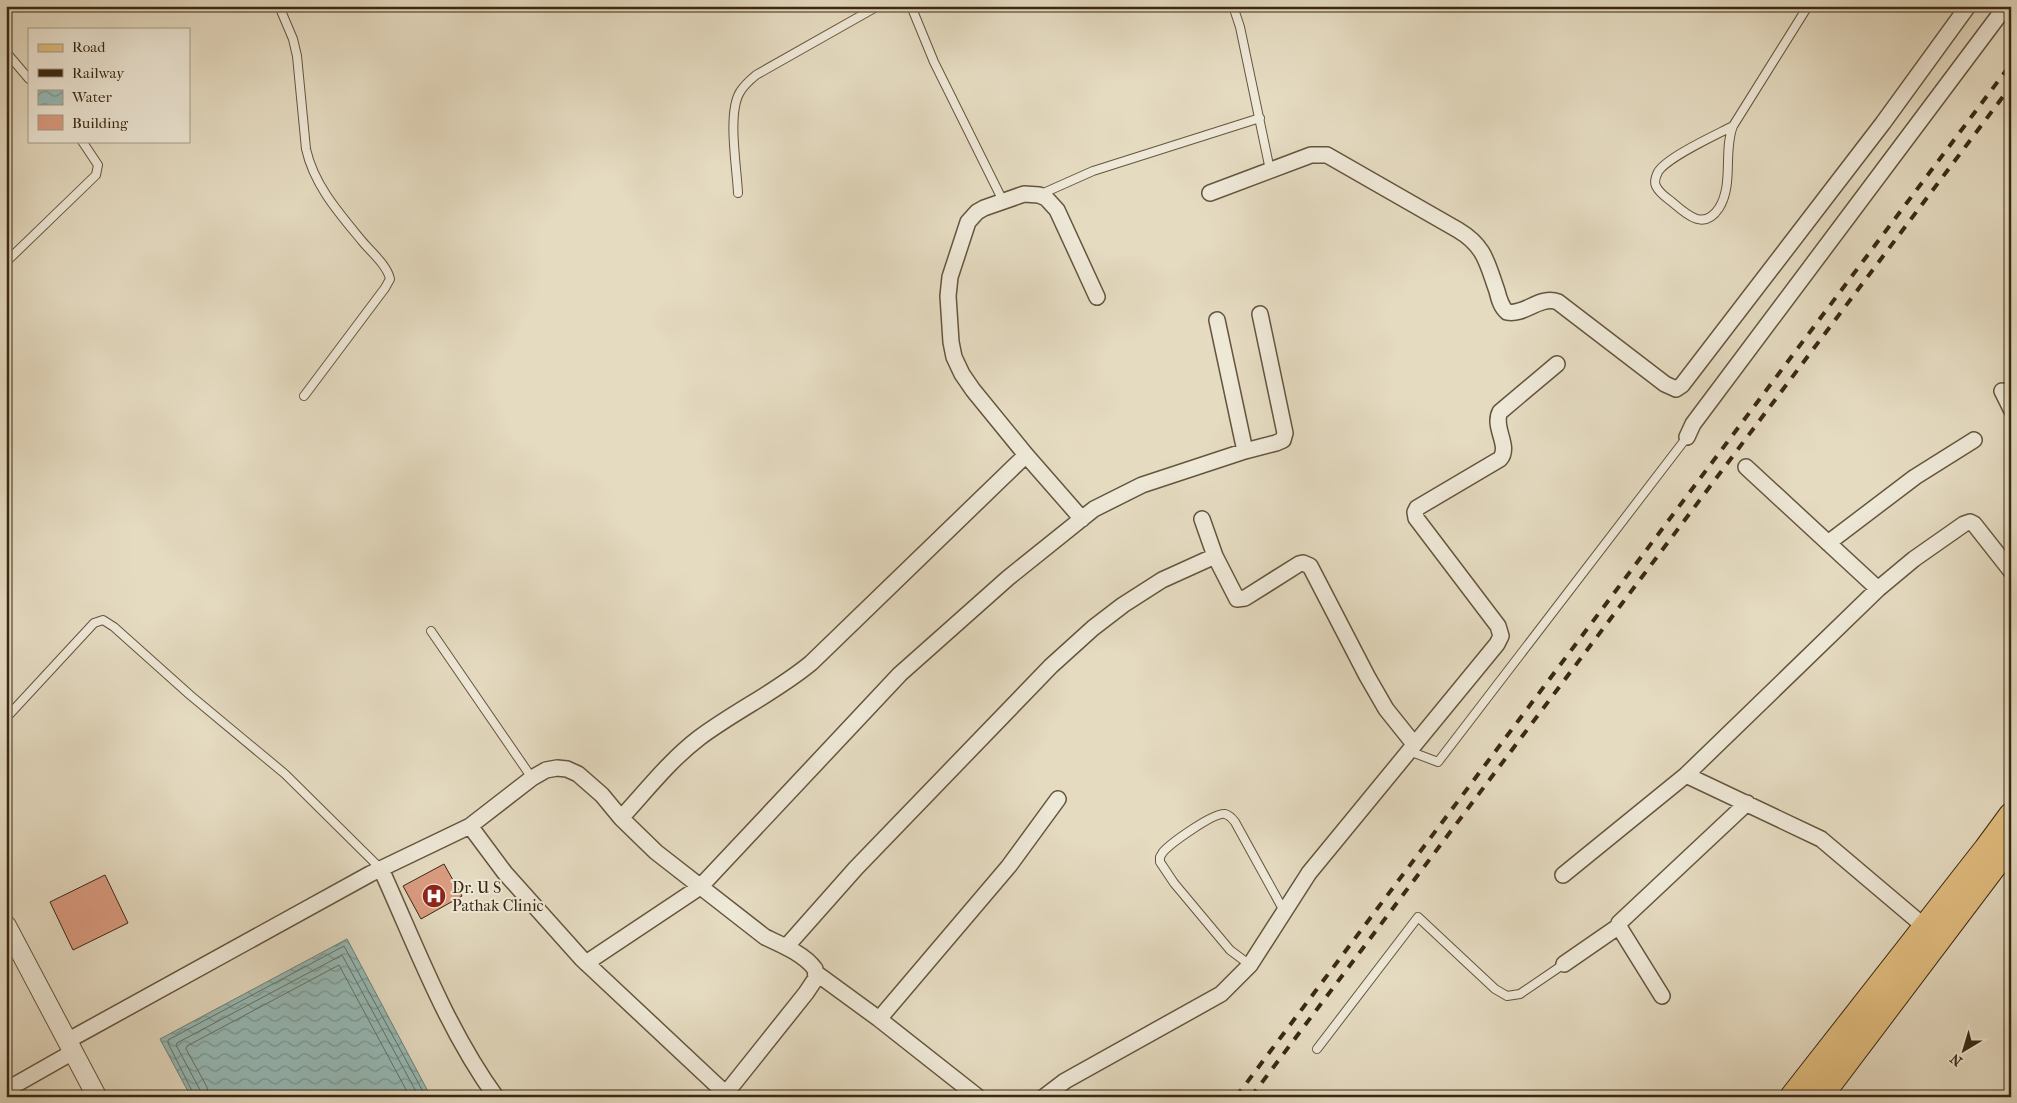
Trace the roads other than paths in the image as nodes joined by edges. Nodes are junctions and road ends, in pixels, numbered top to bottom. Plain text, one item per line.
1 (279, 6) edge
2 (878, 6) edge
3 (910, 6) edge
4 (1233, 6) edge
5 (1808, 6) edge
6 (1968, 6) edge
7 (2006, 6) edge
8 (6, 52) edge
9 (28, 78) edge
10 (1260, 118) junction
11 (1732, 126) junction
12 (83, 142) edge
13 (1270, 170) junction
14 (738, 193) dead end
15 (1210, 194) dead end
16 (1040, 195) junction
17 (1003, 201) junction
18 (6, 262) edge
19 (1097, 297) dead end
20 (1260, 314) dead end
21 (1217, 320) dead end
22 (1558, 364) dead end
23 (2002, 391) dead end
24 (304, 396) dead end
25 (2011, 409) edge
26 (1687, 437) joint
27 (1974, 440) dead end
28 (1245, 451) junction
29 (1026, 455) junction
30 (1746, 467) dead end
31 (1082, 519) junction
32 (1202, 519) dead end
33 (1828, 543) junction
34 (1215, 556) junction
35 (2011, 572) edge
36 (1878, 589) junction
37 (431, 631) dead end
38 (6, 718) edge
39 (1412, 747) junction
40 (1686, 775) junction
41 (532, 778) junction
42 (1058, 800) dead end
43 (1747, 803) junction
44 (2011, 815) edge
45 (621, 818) junction
46 (470, 826) junction
47 (2011, 844) edge
48 (381, 869) junction
49 (1563, 875) dead end
50 (700, 887) junction
51 (1284, 911) junction
52 (6, 925) edge
53 (1619, 926) junction
54 (1925, 927) junction
55 (786, 947) junction
56 (586, 963) junction
57 (1564, 964) joint
58 (1250, 965) junction
59 (816, 973) junction
60 (1662, 996) dead end
61 (879, 1019) junction
62 (70, 1046) junction
63 (1317, 1049) dead end
64 (6, 1090) edge
65 (724, 1095) edge
66 (97, 1097) edge
67 (496, 1097) edge
68 (978, 1097) edge
69 (1044, 1097) edge
70 (1792, 1097) edge
71 (1820, 1097) edge

1 - 24 lane
2 - 14 lane
3 - 17 lane
4 - 10 lane
5 - 11 lane
6 - 13 street
7 - 26 street
8 - 9 lane
10 - 13 lane
10 - 16 lane
11 - 11 lane
12 - 18 lane
13 - 15 street
16 - 17 street
16 - 19 street
17 - 29 street
20 - 28 street
21 - 28 street
22 - 39 street
23 - 25 street
26 - 39 lane
27 - 33 street
28 - 31 street
29 - 31 street
29 - 45 street
30 - 33 street
31 - 50 street
32 - 34 street
33 - 36 street
34 - 39 street
34 - 55 street
35 - 36 street
36 - 40 street
37 - 41 lane
38 - 48 lane
39 - 51 street
40 - 43 street
40 - 49 street
41 - 45 street
41 - 46 street
42 - 61 street
43 - 53 street
43 - 54 street
44 - 54 main road
45 - 50 street
46 - 48 street
46 - 56 street
47 - 71 main road
48 - 62 street
48 - 67 street
50 - 55 street
50 - 56 street
51 - 58 street
51 - 58 lane
52 - 62 street
53 - 57 street
53 - 60 street
54 - 70 main road
55 - 59 street
56 - 65 street
57 - 63 lane
58 - 69 street
59 - 61 street
59 - 65 street
61 - 68 street
62 - 64 street
62 - 66 street

